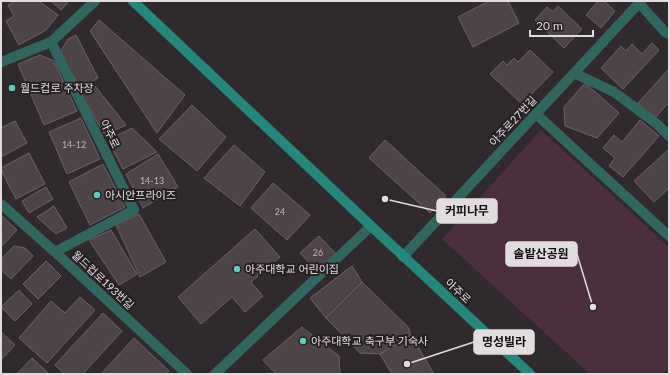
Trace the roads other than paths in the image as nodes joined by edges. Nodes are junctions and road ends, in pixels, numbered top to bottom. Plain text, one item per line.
1 (95, 1) edge
2 (133, 1) edge
3 (640, 2) edge
4 (669, 34) edge
5 (51, 42) junction
6 (1, 62) edge
7 (574, 73) junction
8 (536, 114) junction
9 (669, 136) edge
10 (1, 204) edge
11 (371, 226) junction
12 (669, 236) edge
13 (55, 252) junction
14 (404, 257) junction
15 (187, 374) edge
16 (215, 374) edge
17 (530, 374) edge

1 - 5 street
2 - 11 street, 아주로
3 - 4 street
3 - 7 street, 아주로27번길
5 - 6 street
5 - 13 street, 아주로
7 - 8 street, 아주로27번길
7 - 9 street
8 - 12 street
8 - 14 street, 아주로27번길
10 - 13 street, 월드컵로193번길
11 - 14 street, 아주로
11 - 16 street
13 - 15 street, 월드컵로193번길
14 - 17 street, 아주로

